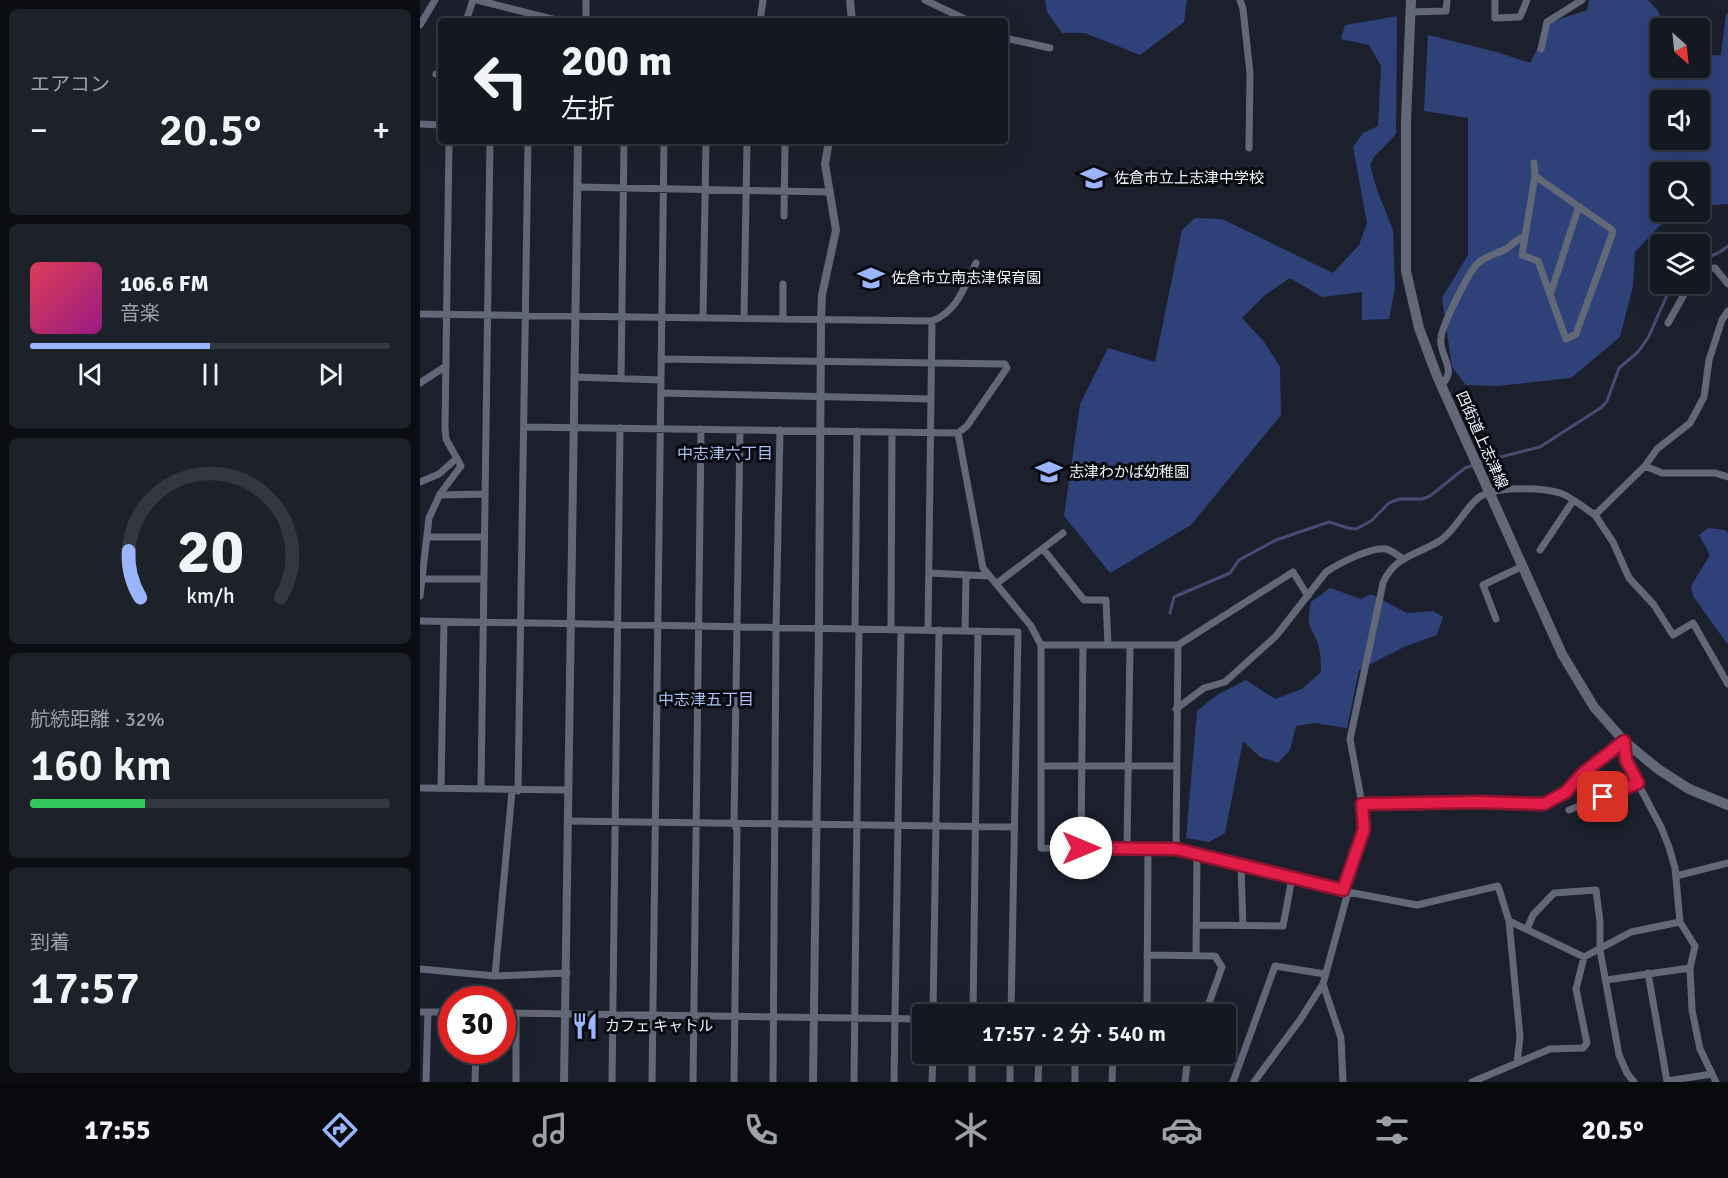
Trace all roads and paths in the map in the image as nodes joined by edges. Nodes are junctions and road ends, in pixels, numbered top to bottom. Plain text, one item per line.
1 (435, 0) edge
2 (475, 0) edge
3 (586, 0) edge
4 (764, 0) edge
5 (850, 0) edge
6 (925, 0) edge
7 (1240, 0) edge
8 (1411, 0) edge
9 (1447, 0) edge
10 (1496, 0) edge
11 (1527, 0) edge
12 (1577, 1) edge
13 (1410, 12) junction
14 (467, 18) edge
15 (548, 18) edge
16 (586, 18) edge
17 (761, 18) edge
18 (852, 18) edge
19 (963, 18) edge
20 (420, 25) edge
21 (1008, 39) edge
22 (1050, 48) dead end
23 (1541, 49) dead end
24 (420, 124) edge
25 (438, 125) edge
26 (449, 144) edge
27 (490, 144) edge
28 (528, 144) edge
29 (578, 144) edge
30 (624, 144) edge
31 (664, 144) edge
32 (706, 144) edge
33 (747, 144) edge
34 (785, 144) edge
35 (828, 144) edge
36 (1249, 148) dead end
37 (1534, 163) dead end
38 (1535, 176) junction
39 (577, 187) junction
40 (624, 189) junction
41 (663, 190) junction
42 (705, 190) junction
43 (746, 191) junction
44 (785, 191) junction
45 (830, 192) junction
46 (1579, 206) junction
47 (784, 216) dead end
48 (1524, 237) junction
49 (975, 263) dead end
50 (1710, 269) edge
51 (783, 284) dead end
52 (1728, 284) edge
53 (1551, 292) junction
54 (1684, 294) edge
55 (1728, 311) edge
56 (420, 314) edge
57 (446, 314) junction
58 (487, 315) junction
59 (525, 316) junction
60 (574, 316) junction
61 (622, 316) junction
62 (662, 317) junction
63 (704, 317) junction
64 (744, 318) junction
65 (783, 318) junction
66 (821, 319) junction
67 (932, 321) junction
68 (1668, 323) dead end
69 (661, 359) junction
70 (821, 360) junction
71 (931, 362) junction
72 (447, 366) junction
73 (574, 377) junction
74 (621, 379) junction
75 (661, 380) junction
76 (420, 383) edge
77 (1441, 385) junction
78 (661, 393) junction
79 (821, 396) junction
80 (931, 399) junction
81 (524, 427) junction
82 (573, 428) junction
83 (620, 428) junction
84 (660, 429) junction
85 (701, 429) junction
86 (740, 430) junction
87 (780, 430) junction
88 (820, 431) junction
89 (857, 431) junction
90 (892, 432) junction
91 (930, 432) junction
92 (958, 433) junction
93 (457, 458) junction
94 (1646, 466) junction
95 (1728, 477) edge
96 (420, 482) edge
97 (1489, 492) junction
98 (484, 494) junction
99 (441, 495) junction
100 (1573, 501) junction
101 (1595, 515) junction
102 (1063, 533) dead end
103 (428, 537) junction
104 (484, 537) junction
105 (1043, 549) junction
106 (1540, 550) dead end
107 (1403, 559) junction
108 (1523, 566) junction
109 (929, 573) junction
110 (966, 576) junction
111 (989, 576) junction
112 (423, 579) junction
113 (484, 579) junction
114 (996, 584) junction
115 (420, 596) edge
116 (1308, 596) junction
117 (1496, 620) dead end
118 (420, 621) edge
119 (444, 622) junction
120 (483, 622) junction
121 (521, 623) junction
122 (570, 624) junction
123 (617, 625) junction
124 (658, 626) junction
125 (698, 626) junction
126 (736, 627) junction
127 (776, 628) junction
128 (819, 628) junction
129 (857, 629) junction
130 (891, 630) junction
131 (901, 630) junction
132 (928, 630) junction
133 (939, 630) junction
134 (965, 631) junction
135 (978, 631) junction
136 (1041, 645) junction
137 (1083, 645) junction
138 (1108, 645) junction
139 (1130, 645) junction
140 (1178, 645) junction
141 (1728, 684) edge
142 (1176, 709) junction
143 (1624, 741) junction
144 (1082, 765) junction
145 (1041, 766) junction
146 (1127, 766) junction
147 (1176, 766) junction
148 (1638, 783) junction
149 (420, 788) edge
150 (441, 788) junction
151 (481, 789) junction
152 (567, 790) junction
153 (515, 791) junction
154 (1362, 804) junction
155 (1728, 805) edge
156 (1569, 810) dead end
157 (568, 821) junction
158 (615, 821) junction
159 (655, 822) junction
160 (696, 823) junction
161 (734, 823) junction
162 (774, 824) junction
163 (816, 824) junction
164 (856, 825) junction
165 (898, 826) junction
166 (936, 826) junction
167 (975, 827) junction
168 (1013, 827) junction
169 (1081, 848) junction
170 (1127, 848) junction
171 (1148, 849) junction
172 (1176, 849) junction
173 (1197, 854) junction
174 (1728, 864) edge
175 (1241, 867) junction
176 (1676, 876) junction
177 (1292, 878) junction
178 (1346, 891) junction
179 (1509, 921) junction
180 (1680, 922) junction
181 (1196, 925) junction
182 (1243, 925) junction
183 (1527, 929) junction
184 (1600, 950) junction
185 (1147, 955) junction
186 (1196, 955) junction
187 (1584, 957) junction
188 (1690, 968) junction
189 (420, 969) edge
190 (567, 973) junction
191 (1648, 973) junction
192 (1325, 974) junction
193 (495, 976) junction
194 (1606, 980) junction
195 (1323, 984) junction
196 (933, 1004) edge
197 (973, 1004) edge
198 (1011, 1004) edge
199 (1147, 1004) edge
200 (1209, 1004) edge
201 (424, 1012) edge
202 (516, 1013) edge
203 (565, 1014) junction
204 (613, 1015) junction
205 (653, 1015) junction
206 (694, 1016) junction
207 (735, 1016) junction
208 (774, 1017) junction
209 (814, 1018) junction
210 (855, 1018) junction
211 (896, 1019) junction
212 (912, 1019) edge
213 (1517, 1063) junction
214 (476, 1064) edge
215 (516, 1064) edge
216 (933, 1064) edge
217 (972, 1064) edge
218 (1010, 1064) edge
219 (1039, 1064) edge
220 (1075, 1064) edge
221 (1113, 1064) edge
222 (1187, 1064) edge
223 (1712, 1074) junction
224 (426, 1082) edge
225 (475, 1082) edge
226 (516, 1082) edge
227 (564, 1082) edge
228 (612, 1082) edge
229 (652, 1082) edge
230 (693, 1082) edge
231 (734, 1082) edge
232 (773, 1082) edge
233 (813, 1082) edge
234 (854, 1082) edge
235 (894, 1082) edge
236 (932, 1082) edge
237 (972, 1082) edge
238 (1010, 1082) edge
239 (1038, 1082) edge
240 (1075, 1082) edge
241 (1112, 1082) edge
242 (1185, 1082) edge
243 (1233, 1082) edge
244 (1254, 1082) edge
245 (1342, 1082) edge
246 (1472, 1082) edge
247 (1634, 1082) edge
248 (1716, 1082) edge

1 - 20 street
2 - 14 street
2 - 15 street
3 - 16 street
4 - 17 street
5 - 18 street
6 - 19 street
7 - 36 street
8 - 13 main road, 四街道上志津線
9 - 13 street
10 - 11 street
12 - 23 street
13 - 77 main road, 四街道上志津線
21 - 22 street
24 - 25 street
26 - 57 street
27 - 58 street
28 - 59 street
29 - 39 street
30 - 40 street
31 - 41 street
32 - 42 street
33 - 43 street
34 - 44 street
35 - 45 street
37 - 38 street
38 - 46 street
38 - 48 street
39 - 40 street
39 - 60 street
40 - 41 street
40 - 61 street
41 - 42 street
41 - 62 street
42 - 43 street
42 - 63 street
43 - 44 street
43 - 64 street
44 - 45 street
44 - 47 street
45 - 66 street
46 - 53 street
46 - 53 street
48 - 53 street
48 - 77 street
49 - 67 street
50 - 52 street
51 - 65 street
54 - 68 street
55 - 94 street
56 - 57 street
57 - 58 street
57 - 72 street
58 - 59 street
58 - 98 street
59 - 60 street
59 - 81 street
60 - 61 street
60 - 73 street
61 - 62 street
61 - 74 street
62 - 63 street
62 - 69 street
63 - 64 street
64 - 65 street
65 - 66 street
66 - 67 street
66 - 70 street
67 - 71 street
69 - 70 street
69 - 75 street
70 - 71 street
70 - 79 street
71 - 80 street
71 - 92 street
72 - 76 street
72 - 93 street
73 - 74 street
73 - 82 street
74 - 75 street
75 - 78 street
77 - 97 main road, 四街道上志津線
78 - 79 street
78 - 84 street
79 - 80 street
79 - 88 street
80 - 91 street
81 - 82 street
81 - 121 street
82 - 83 street
82 - 122 street
83 - 84 street
83 - 123 street
84 - 85 street
84 - 124 street
85 - 86 street
85 - 125 street
86 - 87 street
86 - 126 street
87 - 88 street
87 - 127 street
88 - 89 street
88 - 128 street
89 - 90 street
89 - 129 street
90 - 91 street
90 - 130 street
91 - 92 street
91 - 109 street
92 - 111 street
93 - 96 street
93 - 99 street
94 - 95 street
94 - 101 street
97 - 100 street
97 - 107 street
97 - 108 main road, 四街道上志津線
98 - 99 street
98 - 104 street
99 - 103 street
100 - 101 street
100 - 106 street
101 - 141 street
102 - 105 street
103 - 104 street
103 - 112 street
104 - 113 street
105 - 114 street
105 - 138 street
107 - 116 street
107 - 154 street
108 - 117 street
108 - 143 main road, 四街道上志津線
109 - 110 street
109 - 132 street
110 - 111 street
110 - 134 street
111 - 114 street
112 - 113 street
112 - 115 street
113 - 120 street
114 - 136 street
116 - 140 street
116 - 142 street
118 - 119 street
119 - 120 street
119 - 150 street
120 - 121 street
120 - 151 street
121 - 122 street
121 - 153 street
122 - 123 street
122 - 152 street
123 - 124 street
123 - 158 street
124 - 125 street
124 - 159 street
125 - 126 street
125 - 160 street
126 - 127 street
126 - 161 street
127 - 128 street
127 - 162 street
128 - 129 street
128 - 163 street
129 - 130 street
129 - 164 street
130 - 131 street
131 - 132 street
131 - 165 street
132 - 133 street
133 - 134 street
133 - 166 street
134 - 135 street
135 - 167 street
135 - 168 street
136 - 137 street
136 - 145 street
137 - 138 street
137 - 144 street
138 - 139 street
139 - 140 street
139 - 146 street
140 - 142 street
142 - 147 street
143 - 148 street
143 - 154 street
143 - 155 main road, 四街道上志津線
144 - 145 street
144 - 146 street
144 - 169 street
145 - 169 street
146 - 147 street
146 - 170 street
147 - 172 street
148 - 156 street
148 - 176 street
149 - 150 street
150 - 151 street
151 - 153 street
152 - 153 street
152 - 157 street
153 - 193 street
154 - 178 street
157 - 158 street
157 - 190 street
158 - 159 street
158 - 204 street
159 - 160 street
159 - 205 street
160 - 161 street
160 - 206 street
161 - 162 street
161 - 207 street
162 - 163 street
162 - 208 street
163 - 164 street
163 - 209 street
164 - 165 street
164 - 210 street
165 - 166 street
165 - 211 street
166 - 167 street
166 - 196 street
167 - 168 street
167 - 197 street
168 - 198 street
169 - 170 street
170 - 171 street
171 - 172 street
171 - 185 street
172 - 173 street
173 - 175 street
173 - 181 street
174 - 176 street
175 - 177 street
175 - 182 street
176 - 180 street
177 - 178 street
177 - 182 street
178 - 179 street
178 - 192 street
179 - 183 street
179 - 213 street
180 - 184 street
180 - 188 street
181 - 182 street
181 - 186 street
183 - 184 street
183 - 187 street
184 - 187 street
184 - 194 street
185 - 186 street
185 - 199 street
186 - 200 street
187 - 213 street
188 - 191 street
188 - 223 street
189 - 193 street
190 - 193 street
190 - 203 street
191 - 194 street
191 - 223 street
192 - 195 street
192 - 243 street
194 - 247 street
195 - 244 street
195 - 245 street
201 - 224 street
202 - 203 street
203 - 204 street
203 - 227 street
204 - 205 street
204 - 228 street
205 - 206 street
205 - 229 street
206 - 207 street
206 - 230 street
207 - 208 street
207 - 231 street
208 - 209 street
208 - 232 street
209 - 210 street
209 - 233 street
210 - 211 street
210 - 234 street
211 - 212 street
211 - 235 street
213 - 246 street
214 - 225 street
215 - 226 street
216 - 236 street
217 - 237 street
218 - 238 street
219 - 239 street
220 - 240 street
221 - 241 street
222 - 242 street
223 - 248 street

